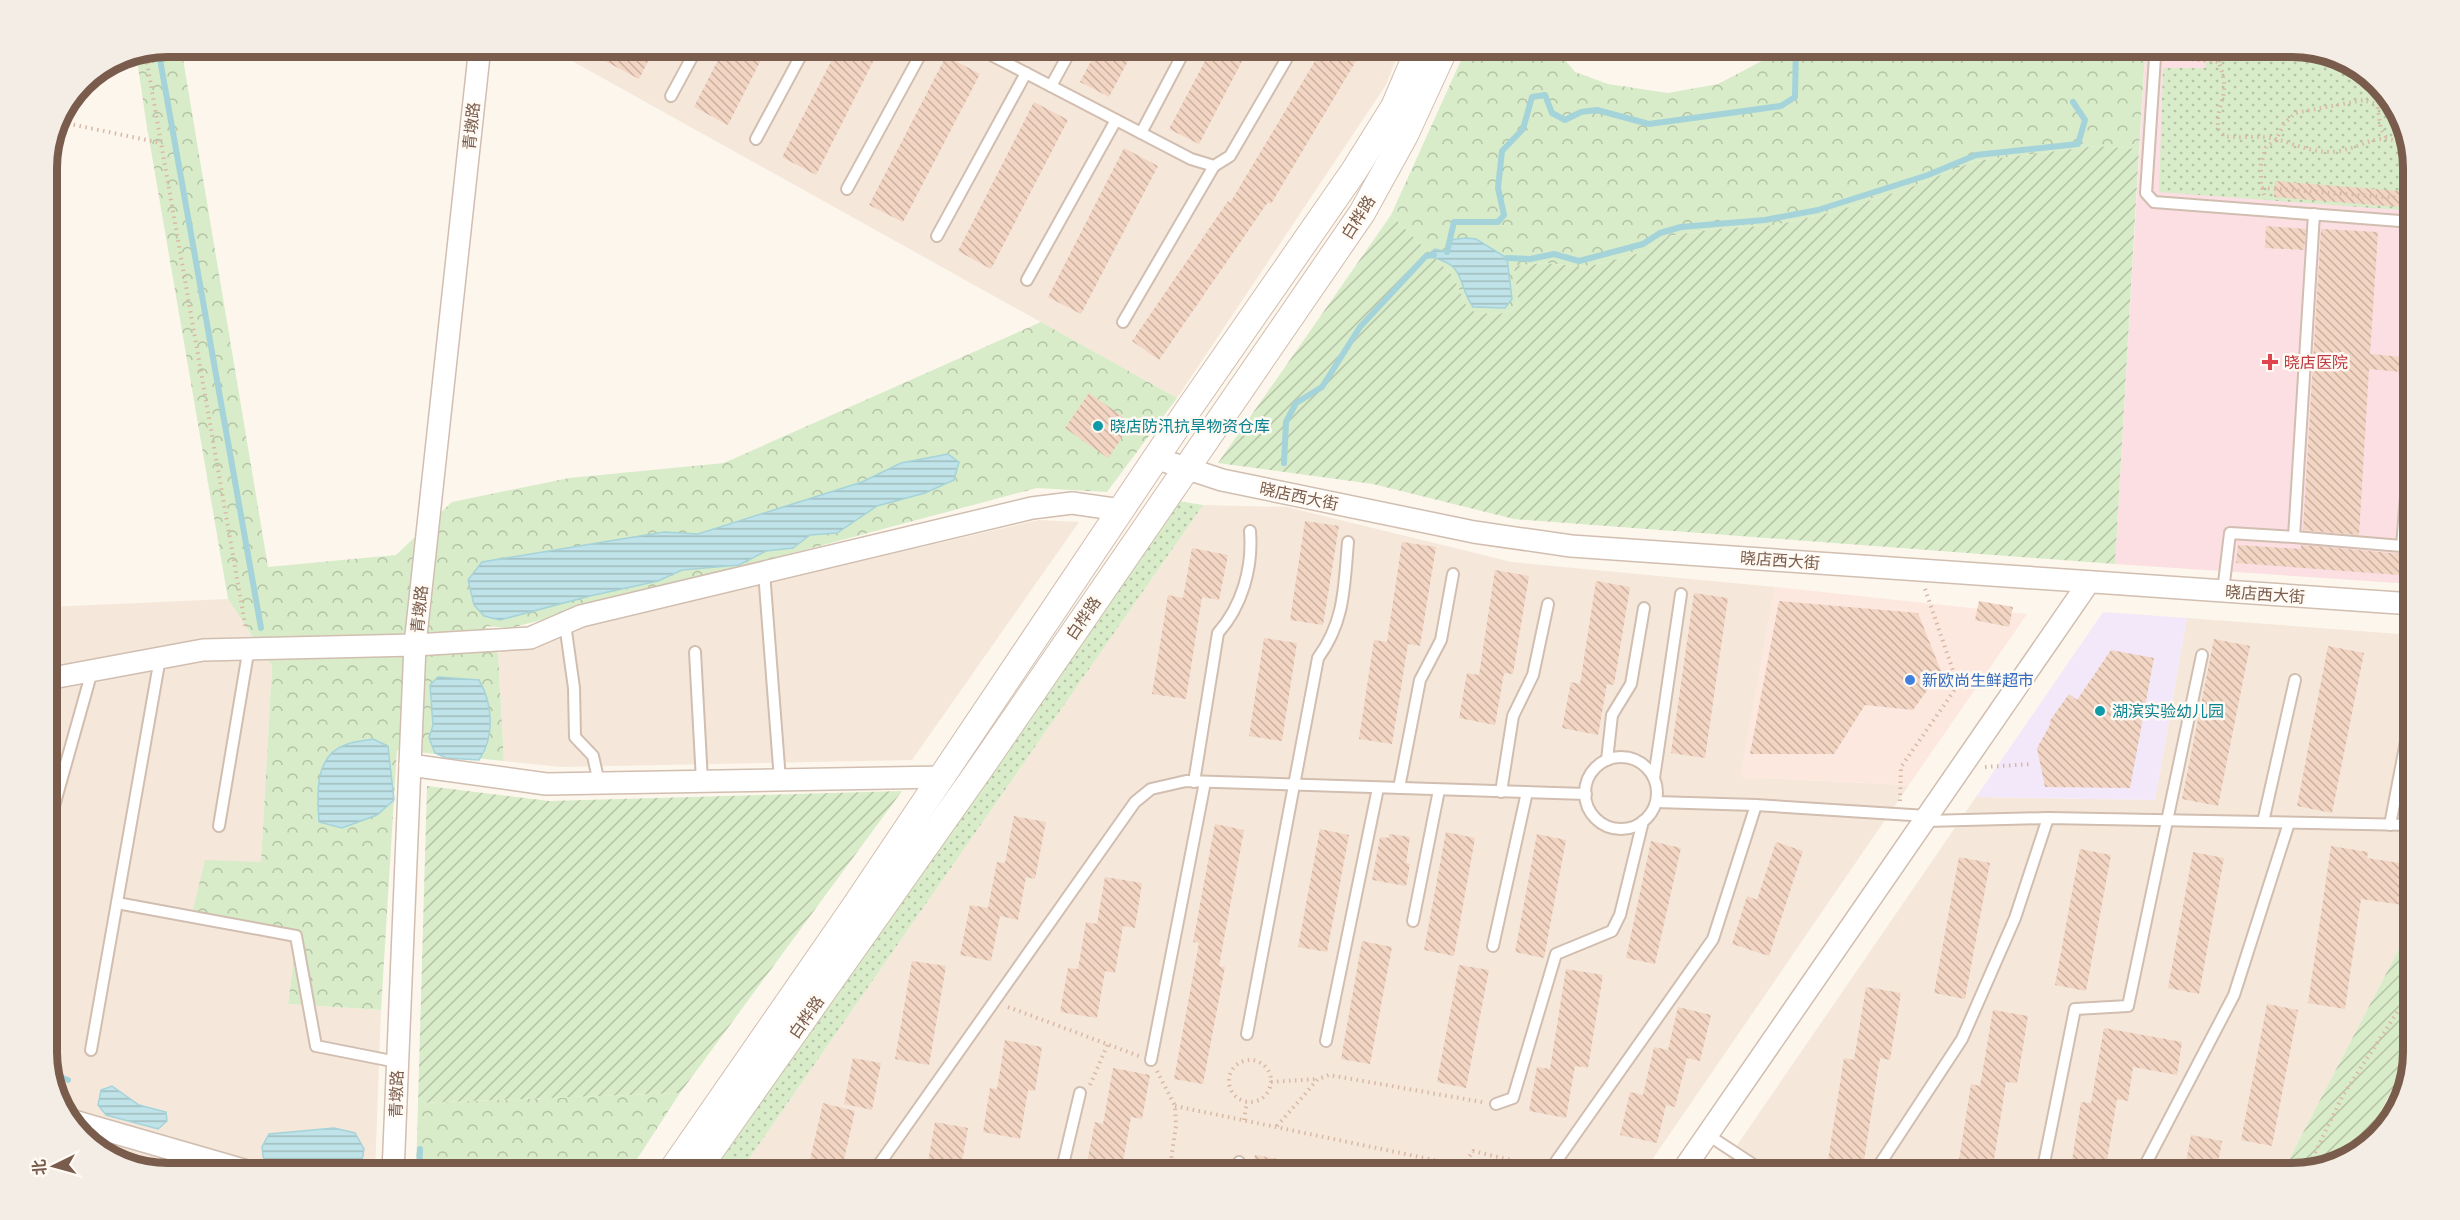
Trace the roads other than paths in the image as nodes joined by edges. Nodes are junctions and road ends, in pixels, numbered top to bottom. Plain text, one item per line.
1 (479, 57) edge
2 (692, 57) edge
3 (800, 57) edge
4 (919, 57) edge
5 (996, 57) edge
6 (1067, 57) edge
7 (1181, 57) edge
8 (1288, 57) edge
9 (1415, 57) edge
10 (1441, 57) edge
11 (2155, 57) road end
12 (1026, 73) junction
13 (1051, 86) junction
14 (671, 96) dead end
15 (1116, 120) junction
16 (1141, 134) junction
17 (756, 139) dead end
18 (1214, 166) junction
19 (847, 189) dead end
20 (2314, 214) junction
21 (2403, 221) edge
22 (937, 236) dead end
23 (1027, 280) dead end
24 (1123, 322) dead end
25 (1155, 458) junction
26 (1184, 468) junction
27 (1120, 510) junction
28 (1250, 531) dead end
29 (2294, 537) junction
30 (1348, 542) dead end
31 (2403, 546) edge
32 (764, 573) junction
33 (1453, 574) dead end
34 (2088, 582) junction
35 (2223, 591) junction
36 (1682, 594) dead end
37 (2403, 603) edge
38 (1548, 604) dead end
39 (1644, 608) dead end
40 (565, 624) junction
41 (415, 645) junction
42 (249, 647) junction
43 (695, 652) dead end
44 (2202, 655) dead end
45 (160, 658) junction
46 (92, 671) junction
47 (57, 677) edge
48 (2295, 680) dead end
49 (2403, 757) edge
50 (1607, 760) junction
51 (410, 765) junction
52 (942, 777) junction
53 (1654, 778) junction
54 (780, 780) junction
55 (702, 781) junction
56 (1199, 782) junction
57 (599, 783) junction
58 (1294, 785) junction
59 (1378, 788) junction
60 (1399, 788) junction
61 (1439, 790) junction
62 (1501, 792) junction
63 (1527, 792) junction
64 (1586, 794) junction
65 (57, 795) edge
66 (1656, 802) junction
67 (1756, 805) junction
68 (2048, 818) junction
69 (1926, 819) junction
70 (2169, 820) junction
71 (1643, 821) junction
72 (2264, 822) junction
73 (2289, 823) junction
74 (219, 825) dead end
75 (2390, 825) junction
76 (2403, 825) edge
77 (117, 903) junction
78 (1413, 921) dead end
79 (1493, 946) dead end
80 (1247, 1034) dead end
81 (1326, 1041) dead end
82 (91, 1050) dead end
83 (1151, 1060) road end
84 (397, 1062) junction
85 (1080, 1093) road end
86 (1496, 1104) road end
87 (83, 1124) edge
88 (1708, 1134) junction
89 (219, 1163) edge
90 (393, 1163) edge
91 (677, 1163) edge
92 (702, 1163) edge
93 (880, 1163) edge
94 (1063, 1163) edge
95 (1556, 1163) edge
96 (1689, 1163) edge
97 (1751, 1163) edge
98 (1881, 1163) edge
99 (2045, 1163) edge
100 (2146, 1163) edge

1 - 41 street, 青墩路
2 - 14 lane
3 - 17 lane
4 - 19 lane
5 - 12 lane
6 - 13 lane
7 - 16 lane
8 - 18 lane
9 - 25 street, 白桦路
10 - 26 street, 白桦路
11 - 20 lane
12 - 13 lane
12 - 22 lane
13 - 15 lane
15 - 16 lane
15 - 23 lane
16 - 18 lane
18 - 24 lane
20 - 21 lane
20 - 29 lane
25 - 26 street, 晓店西大街
25 - 27 street, 白桦路
26 - 34 street, 晓店西大街
26 - 92 street, 白桦路
27 - 32 street
27 - 52 street, 白桦路
28 - 56 lane
29 - 31 lane
29 - 35 lane
30 - 58 lane
32 - 40 street
32 - 54 lane
33 - 60 lane
34 - 35 street, 晓店西大街
34 - 69 street
35 - 37 street, 晓店西大街
36 - 53 lane
38 - 62 lane
39 - 50 lane
40 - 41 street
40 - 57 lane
41 - 42 street
41 - 51 street, 青墩路
42 - 45 street
42 - 74 lane
43 - 55 lane
44 - 70 lane
45 - 46 street
45 - 77 lane
46 - 47 street
46 - 65 lane
48 - 72 lane
49 - 75 lane
50 - 53 lane
50 - 64 lane
51 - 57 street
51 - 84 street, 青墩路
52 - 54 street
52 - 91 street, 白桦路
53 - 66 lane
54 - 55 street
55 - 57 street
56 - 58 lane
56 - 83 lane
56 - 93 lane
58 - 59 lane
58 - 80 lane
59 - 60 lane
59 - 81 lane
60 - 61 lane
61 - 62 lane
61 - 78 lane
62 - 63 lane
63 - 64 lane
63 - 79 lane
64 - 71 lane
66 - 67 lane
66 - 71 lane
67 - 69 lane
67 - 95 lane
68 - 69 lane
68 - 70 lane
68 - 98 lane
69 - 88 street
70 - 72 lane
70 - 99 lane
71 - 86 lane
72 - 73 lane
73 - 75 lane
73 - 100 lane
75 - 76 lane
77 - 82 lane
77 - 84 lane
84 - 90 street, 青墩路
85 - 94 lane
87 - 89 street
88 - 96 street
88 - 97 lane

